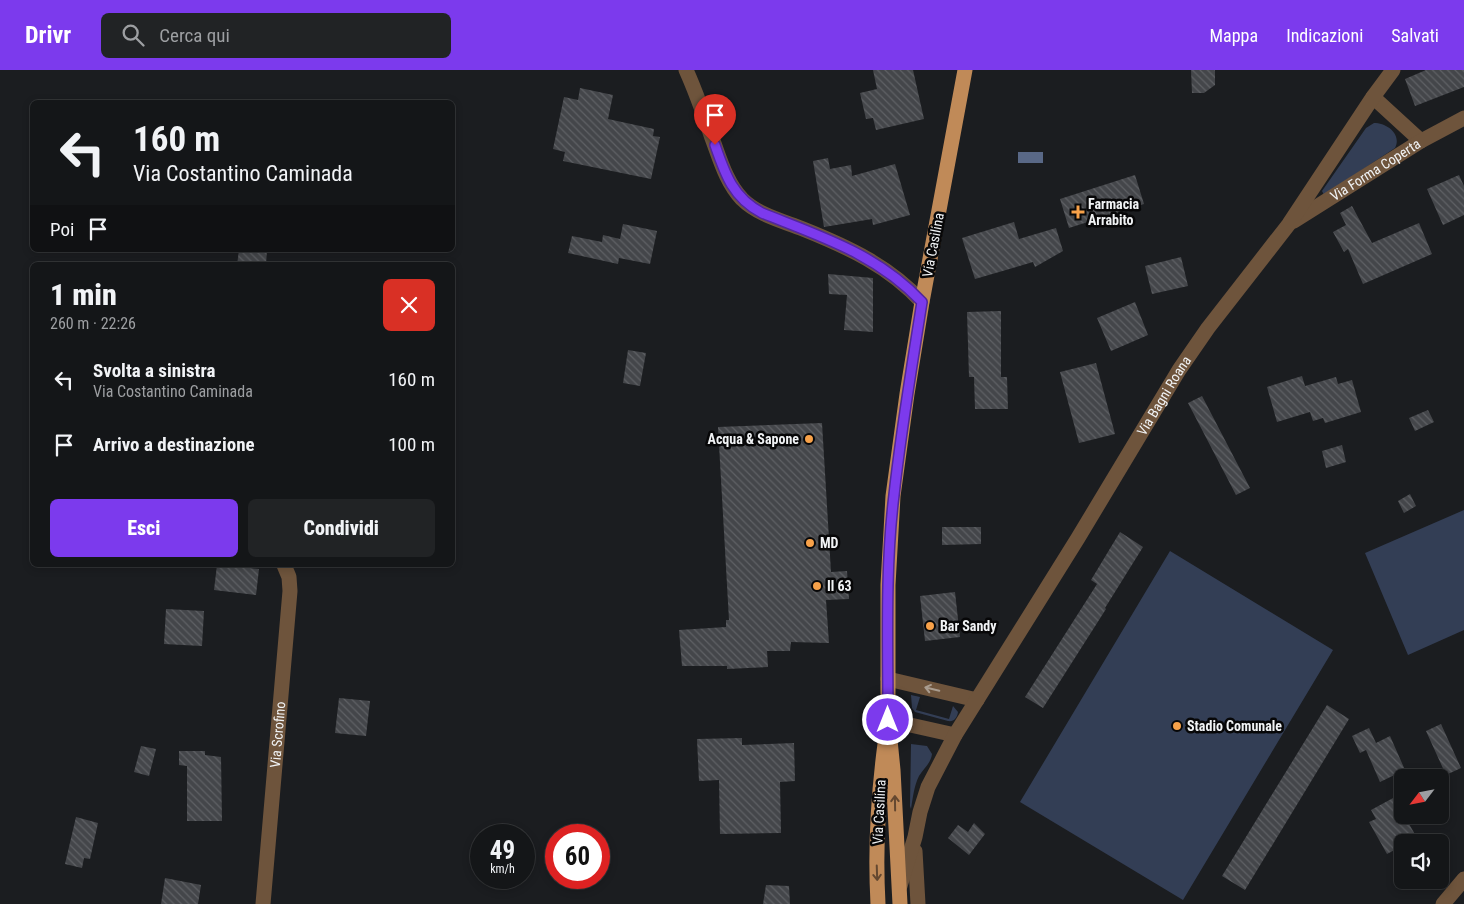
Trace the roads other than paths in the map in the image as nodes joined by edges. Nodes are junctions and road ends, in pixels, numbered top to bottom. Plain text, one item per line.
1 (686, 70) edge
2 (965, 70) edge
3 (1393, 70) edge
4 (1373, 97) junction
5 (1464, 118) edge
6 (1421, 142) junction
7 (1289, 224) junction
8 (922, 302) junction
9 (285, 567) edge
10 (888, 678) junction
11 (977, 700) junction
12 (888, 720) junction
13 (955, 734) junction
14 (915, 837) junction
15 (1464, 879) edge
16 (899, 898) edge
17 (263, 904) edge
18 (878, 904) edge
19 (918, 904) edge
20 (1443, 904) edge

1 - 8 street
2 - 8 main road, Via Casilina
3 - 4 street, Via Bagni Roana
4 - 6 street
4 - 7 street, Via Bagni Roana
5 - 6 street, Via Forma Coperta
6 - 7 street, Via Forma Coperta
7 - 11 street, Via Bagni Roana
8 - 10 main road, Via Casilina
9 - 17 street, Via Scrofino
11 -> 10 street
10 - 12 main road, Via Casilina
11 - 13 street, Via Bagni Roana
12 - 13 street
16 -> 12 main road, Via Casilina
12 -> 18 main road, Via Casilina
13 - 14 street, Via Bagni Roana
14 - 16 street
14 - 19 street
15 - 20 street

